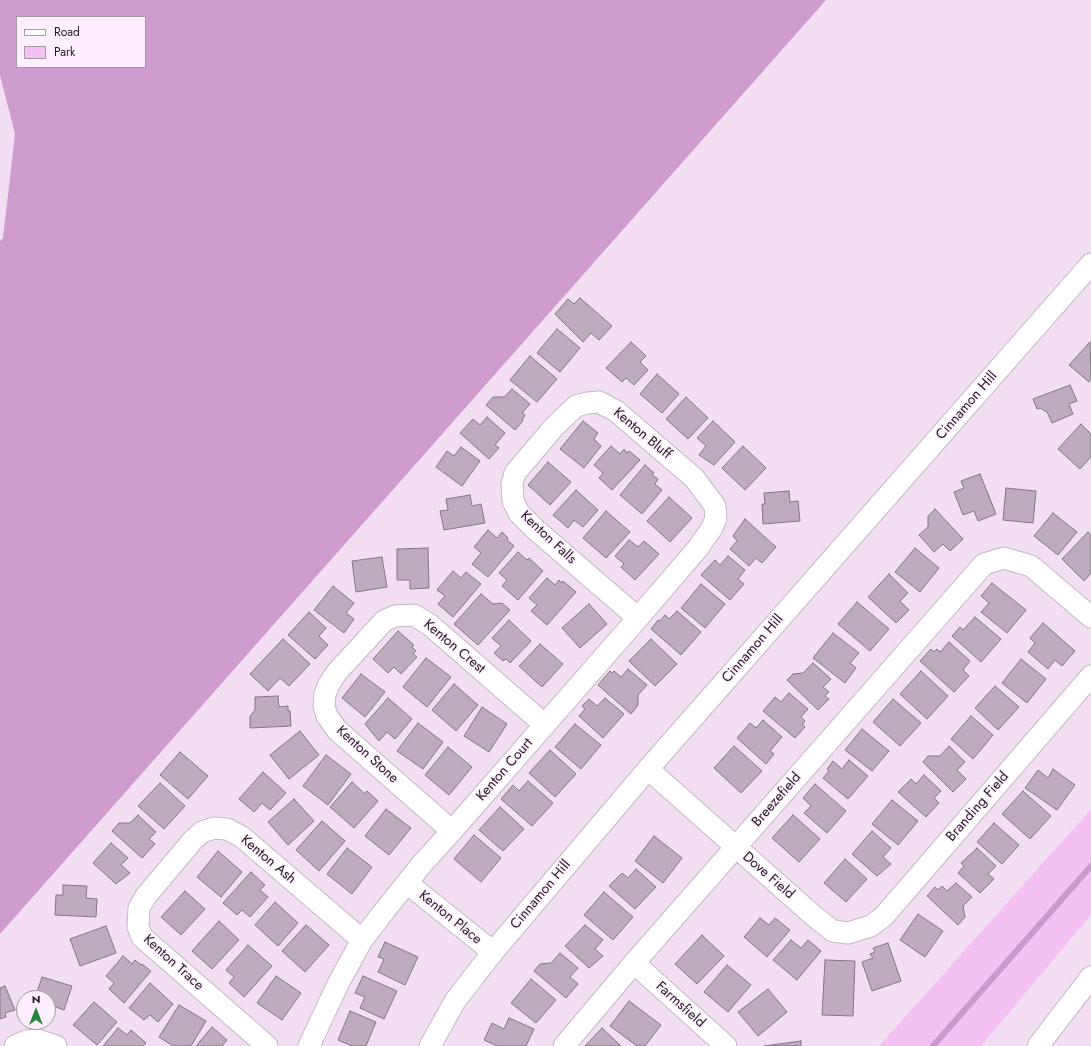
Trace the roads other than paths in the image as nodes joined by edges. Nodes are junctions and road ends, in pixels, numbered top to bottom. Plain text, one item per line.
1 (1091, 264) edge
2 (541, 442) joint
3 (715, 506) joint
4 (1091, 617) edge
5 (638, 618) junction
6 (360, 648) joint
7 (1091, 676) edge
8 (545, 725) junction
9 (648, 769) junction
10 (452, 831) junction
11 (735, 847) junction
12 (171, 865) joint
13 (407, 883) junction
14 (859, 930) joint
15 (362, 940) junction
16 (493, 952) junction
17 (634, 963) junction
18 (1091, 977) edge
19 (21, 1044) edge
20 (56, 1046) edge
21 (267, 1046) edge
22 (309, 1046) edge
23 (430, 1046) edge
24 (564, 1046) edge
25 (726, 1046) edge
26 (1038, 1046) edge

1 - 9 street, Cinnamon Hill
2 - 3 street, Kenton Bluff
2 - 5 street, Kenton Falls
3 - 5 street, Kenton Court
4 - 11 street, Breezefield
5 - 8 street, Kenton Court
6 - 8 street, Kenton Crest
6 - 10 street, Kenton Stone
7 - 14 street, Branding Field
8 - 10 street, Kenton Court
9 - 11 street, Dove Field
9 - 16 street, Cinnamon Hill
10 - 13 street, Kenton Court
11 - 14 street, Dove Field
11 - 17 street, Breezefield
12 - 15 street, Kenton Ash
12 - 21 street, Kenton Trace
13 - 15 street, Kenton Court
13 - 16 street, Kenton Place
15 - 22 street, Kenton Court
16 - 23 street, Cinnamon Hill
17 - 24 street, Breezefield
17 - 25 street, Farmsfield
18 - 26 street
19 - 20 street

